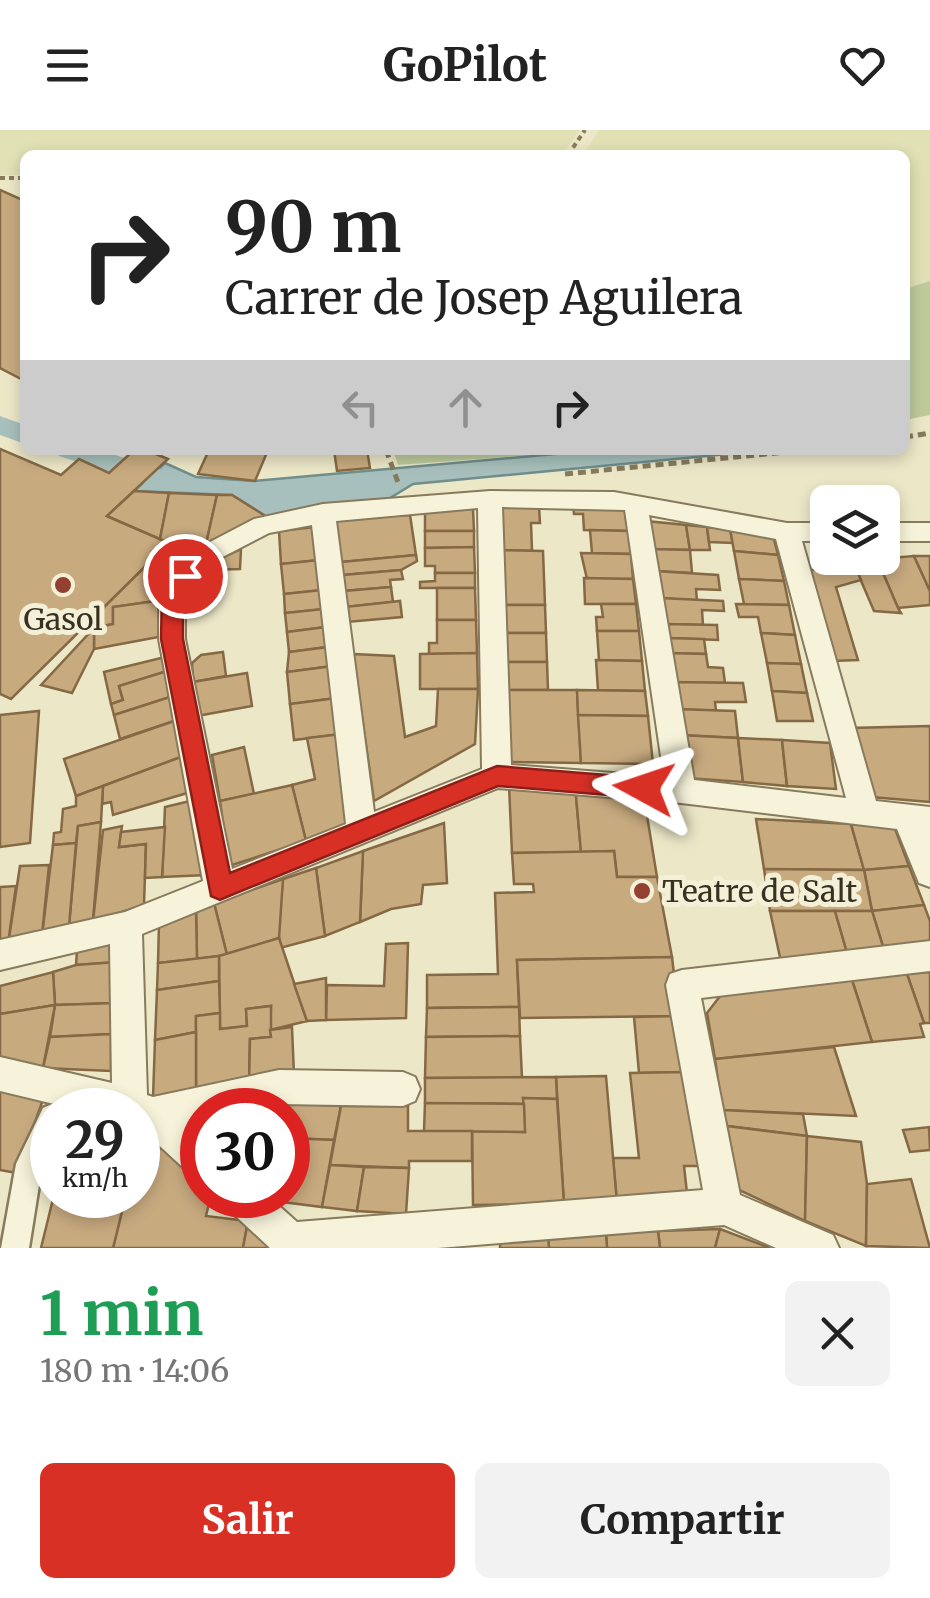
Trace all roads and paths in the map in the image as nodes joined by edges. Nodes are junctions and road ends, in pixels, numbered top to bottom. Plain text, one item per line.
1 (387, 455) edge
2 (754, 455) edge
3 (555, 474) dead end
4 (401, 490) dead end
5 (490, 499) junction
6 (638, 504) junction
7 (323, 513) junction
8 (787, 532) junction
9 (810, 532) edge
10 (900, 532) edge
11 (930, 532) edge
12 (497, 776) junction
13 (681, 791) junction
14 (865, 813) junction
15 (918, 819) edge
16 (362, 833) junction
17 (930, 874) edge
18 (220, 888) junction
19 (126, 926) junction
20 (0, 954) edge
21 (930, 956) edge
22 (0, 1074) edge
23 (140, 1088) edge
24 (403, 1089) dead end
25 (30, 1090) edge
26 (160, 1107) edge
27 (160, 1125) edge
28 (180, 1142) edge
29 (30, 1162) edge
30 (724, 1208) junction
31 (264, 1218) edge
32 (291, 1244) edge
33 (801, 1244) edge
34 (16, 1248) edge

1 - 4 path
2 - 3 path
5 - 6 street
5 - 7 street
5 - 12 street
6 - 8 street
6 - 13 street
7 - 16 street
7 - 18 street
8 - 9 street
8 - 14 street
10 - 11 street
12 - 13 street
12 - 16 street
13 - 14 street
14 - 15 street
15 - 17 street
16 - 18 street
18 - 19 street
19 - 20 street
19 - 23 street
21 - 30 street
22 - 25 street
24 - 26 street
27 - 28 street
29 - 34 street
30 - 32 street
30 - 33 street
31 - 32 street

